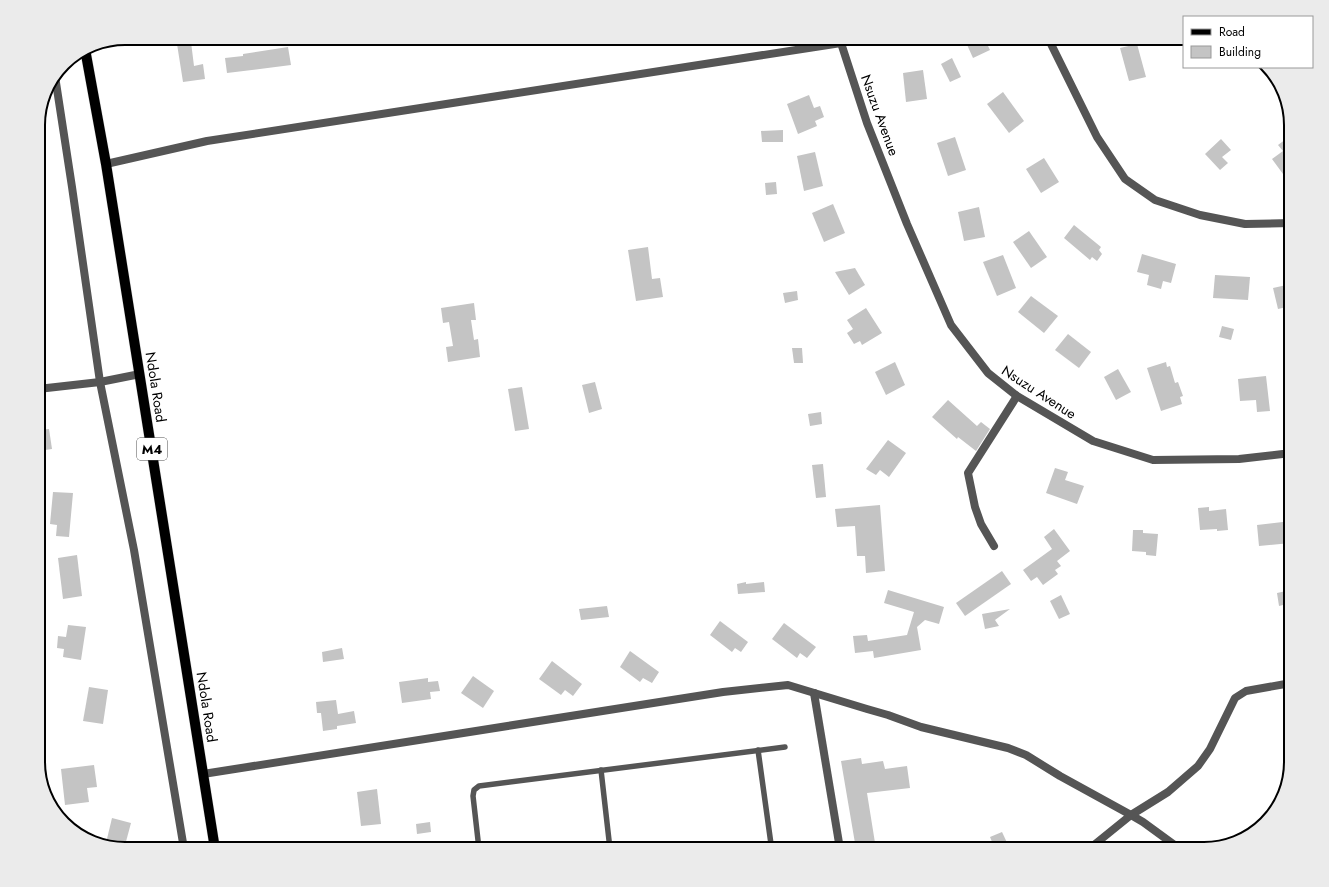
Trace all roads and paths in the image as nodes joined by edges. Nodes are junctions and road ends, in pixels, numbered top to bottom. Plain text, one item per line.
1 (828, 45) edge
2 (842, 45) edge
3 (1051, 45) edge
4 (86, 55) edge
5 (56, 84) edge
6 (106, 164) junction
7 (1284, 223) edge
8 (140, 374) junction
9 (100, 382) junction
10 (45, 388) edge
11 (1017, 396) junction
12 (1284, 454) edge
13 (994, 546) dead end
14 (1284, 684) edge
15 (814, 693) junction
16 (785, 747) dead end
17 (758, 750) junction
18 (601, 770) junction
19 (203, 774) junction
20 (1132, 815) junction
21 (183, 842) edge
22 (214, 842) edge
23 (478, 842) edge
24 (609, 842) edge
25 (771, 842) edge
26 (839, 842) edge
27 (1098, 842) edge
28 (1170, 842) edge

1 - 6 street
2 - 11 street, Nsuzu Avenue
3 - 7 street
4 - 6 main road, Ndola Road / M4
5 - 9 street
6 - 8 main road, Ndola Road / M4
8 - 9 street
8 - 19 main road, Ndola Road / M4
9 - 10 street
9 - 21 street
11 - 12 street, Nsuzu Avenue
11 - 13 street
14 - 20 street
15 - 19 street
15 - 20 street
15 - 26 street
16 - 17 lane
17 - 18 lane
17 - 25 lane
18 - 23 lane
18 - 24 lane
19 - 22 main road, Ndola Road / M4
20 - 27 street
20 - 28 street

